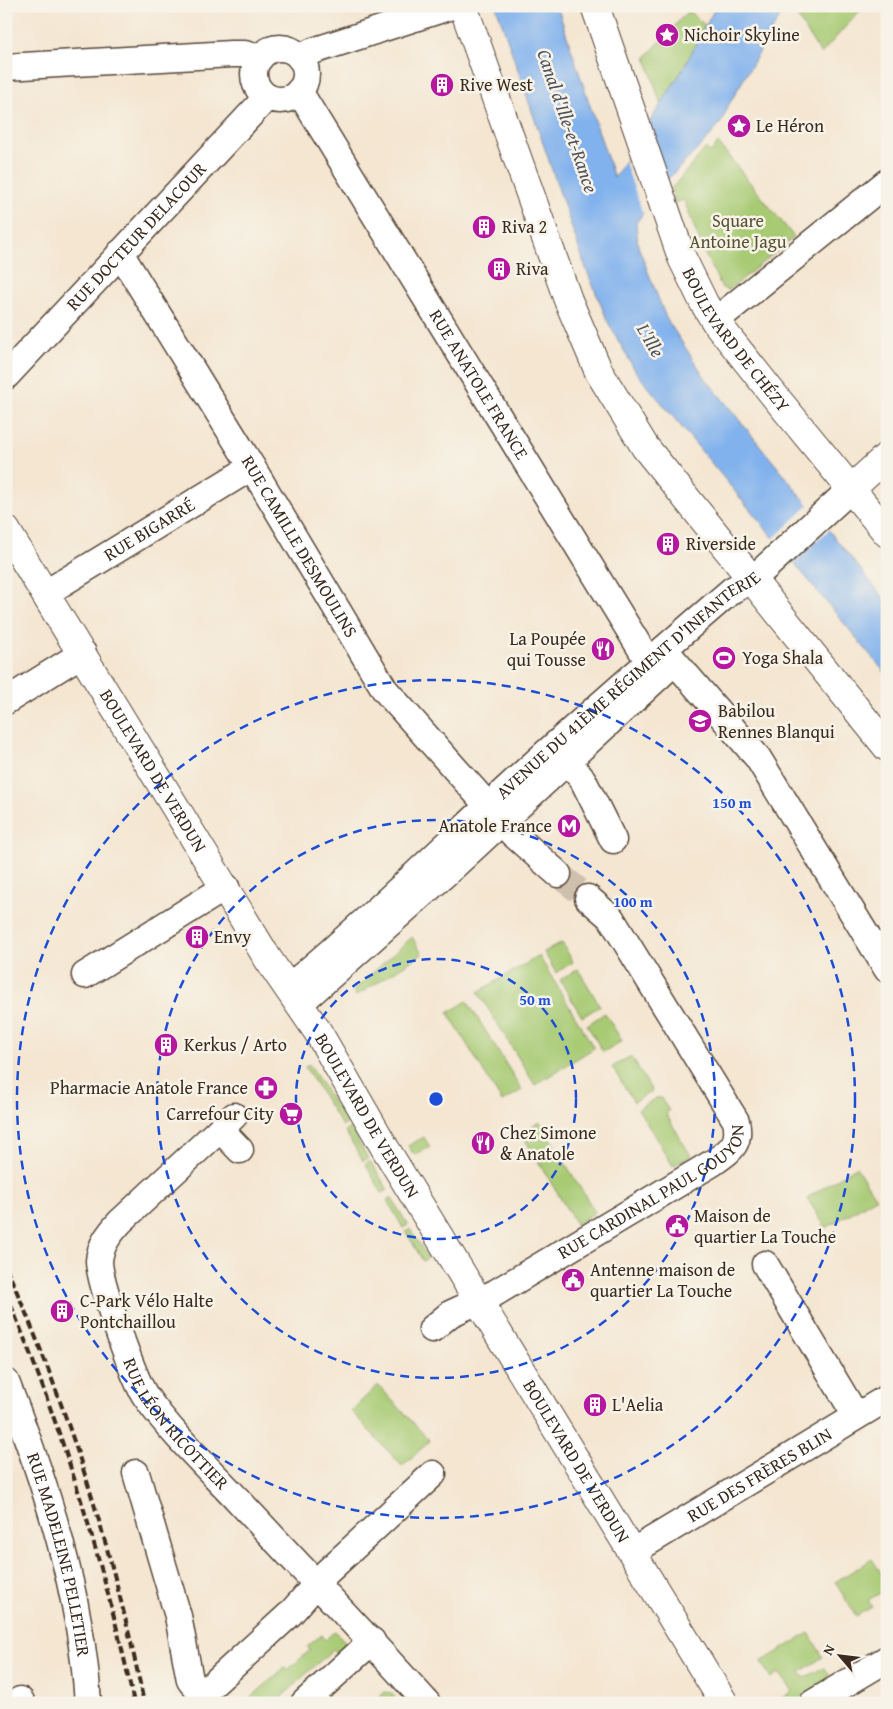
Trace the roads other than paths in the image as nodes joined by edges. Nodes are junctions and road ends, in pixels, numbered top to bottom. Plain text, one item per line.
1 (452, 6) edge
2 (463, 6) edge
3 (595, 6) edge
4 (260, 58) junction
5 (300, 58) junction
6 (6, 67) edge
7 (299, 91) junction
8 (267, 97) junction
9 (885, 188) edge
10 (120, 253) junction
11 (715, 321) junction
12 (6, 376) edge
13 (887, 456) edge
14 (252, 467) junction
15 (843, 497) junction
16 (6, 530) edge
17 (887, 533) edge
18 (758, 573) junction
19 (46, 593) junction
20 (83, 653) junction
21 (661, 663) junction
22 (6, 701) edge
23 (887, 747) edge
24 (568, 762) junction
25 (495, 814) junction
26 (614, 840) dead end
27 (558, 874) tunnel mouth
28 (226, 887) junction
29 (588, 898) tunnel mouth
30 (887, 969) edge
31 (85, 975) dead end
32 (294, 996) junction
33 (240, 1150) dead end
34 (765, 1264) dead end
35 (479, 1301) junction
36 (432, 1329) dead end
37 (6, 1382) edge
38 (887, 1398) edge
39 (856, 1416) junction
40 (136, 1473) dead end
41 (433, 1474) dead end
42 (632, 1552) junction
43 (317, 1585) junction
44 (372, 1641) junction
45 (887, 1658) edge
46 (16, 1703) edge
47 (22, 1703) edge
48 (88, 1703) edge
49 (304, 1703) edge
50 (427, 1703) edge
51 (724, 1703) edge
52 (813, 1703) edge

1 - 5 street
2 - 18 main road
3 - 11 main road, BOULEVARD DE CHÉZY
4 - 5 street
4 - 6 street
4 - 8 street
5 - 7 street
7 - 8 street
7 - 21 street, RUE ANATOLE FRANCE
8 - 10 street, RUE DOCTEUR DELACOUR
9 - 11 street
10 - 12 street, RUE DOCTEUR DELACOUR
10 - 14 street, RUE CAMILLE DESMOULINS
11 - 15 main road, BOULEVARD DE CHÉZY
13 - 15 main road
14 - 19 street, RUE BIGARRÉ
14 - 25 street, RUE CAMILLE DESMOULINS
15 - 17 main road, BOULEVARD DE CHÉZY
15 - 18 street, AVENUE DU 41ÈME RÉGIMENT D'INFANTERIE
16 - 19 main road, BOULEVARD DE VERDUN
18 - 21 street, AVENUE DU 41ÈME RÉGIMENT D'INFANTERIE
18 - 23 main road
19 - 20 main road, BOULEVARD DE VERDUN
20 - 22 street
20 - 28 main road, BOULEVARD DE VERDUN
21 - 24 street, AVENUE DU 41ÈME RÉGIMENT D'INFANTERIE
21 - 25 street, AVENUE DU 41ÈME RÉGIMENT D'INFANTERIE
21 - 30 street, RUE ANATOLE FRANCE
24 - 25 street, AVENUE DU 41ÈME RÉGIMENT D'INFANTERIE
24 - 26 street
25 - 27 street
25 - 32 street, AVENUE DU 41ÈME RÉGIMENT D'INFANTERIE
28 - 31 street
28 - 32 main road, BOULEVARD DE VERDUN
29 - 35 street, RUE CARDINAL PAUL GOUYON
32 - 35 main road, BOULEVARD DE VERDUN
33 - 43 street, RUE LÉON RICOTTIER
34 - 39 street
35 - 36 street
35 - 42 main road, BOULEVARD DE VERDUN
37 - 48 street, RUE MADELEINE PELLETIER
38 - 39 street, RUE DES FRÈRES BLIN
39 - 42 street, RUE DES FRÈRES BLIN
40 - 43 street
41 - 43 street
42 - 51 main road, BOULEVARD DE VERDUN
43 - 44 street, RUE LÉON RICOTTIER
44 - 49 street
44 - 50 street, RUE LÉON RICOTTIER
45 - 52 street
46 - 47 street

